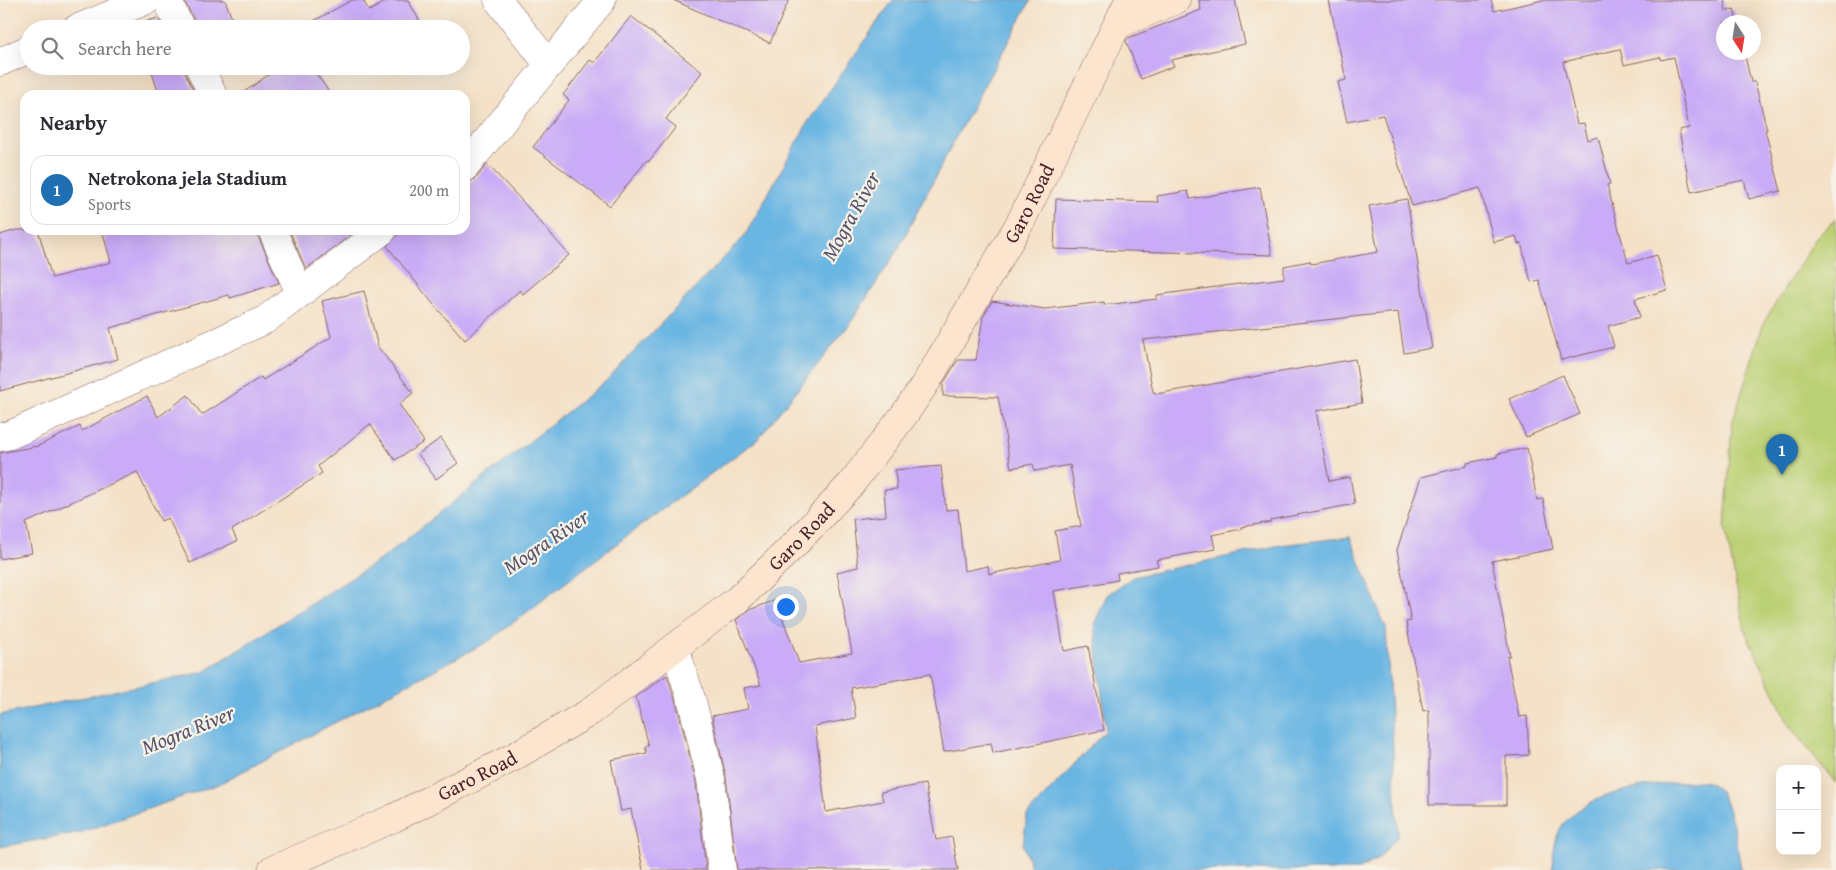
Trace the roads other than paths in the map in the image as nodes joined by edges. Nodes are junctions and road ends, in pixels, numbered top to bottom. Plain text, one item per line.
1 (147, 0) edge
2 (167, 0) edge
3 (498, 0) edge
4 (602, 0) edge
5 (1176, 0) edge
6 (1124, 12) edge
7 (98, 20) edge
8 (177, 20) edge
9 (20, 53) edge
10 (0, 62) edge
11 (549, 65) junction
12 (203, 75) edge
13 (211, 90) edge
14 (470, 161) edge
15 (274, 235) edge
16 (376, 235) edge
17 (300, 293) junction
18 (0, 437) edge
19 (675, 647) junction
20 (272, 870) edge
21 (722, 870) edge

1 - 7 street
2 - 8 street
3 - 11 street
4 - 11 street
5 - 6 street
6 - 19 street, Garo Road
9 - 10 street
11 - 14 street
12 - 13 street
15 - 17 street
16 - 17 street
17 - 18 street
19 - 20 street, Garo Road
19 - 21 street

